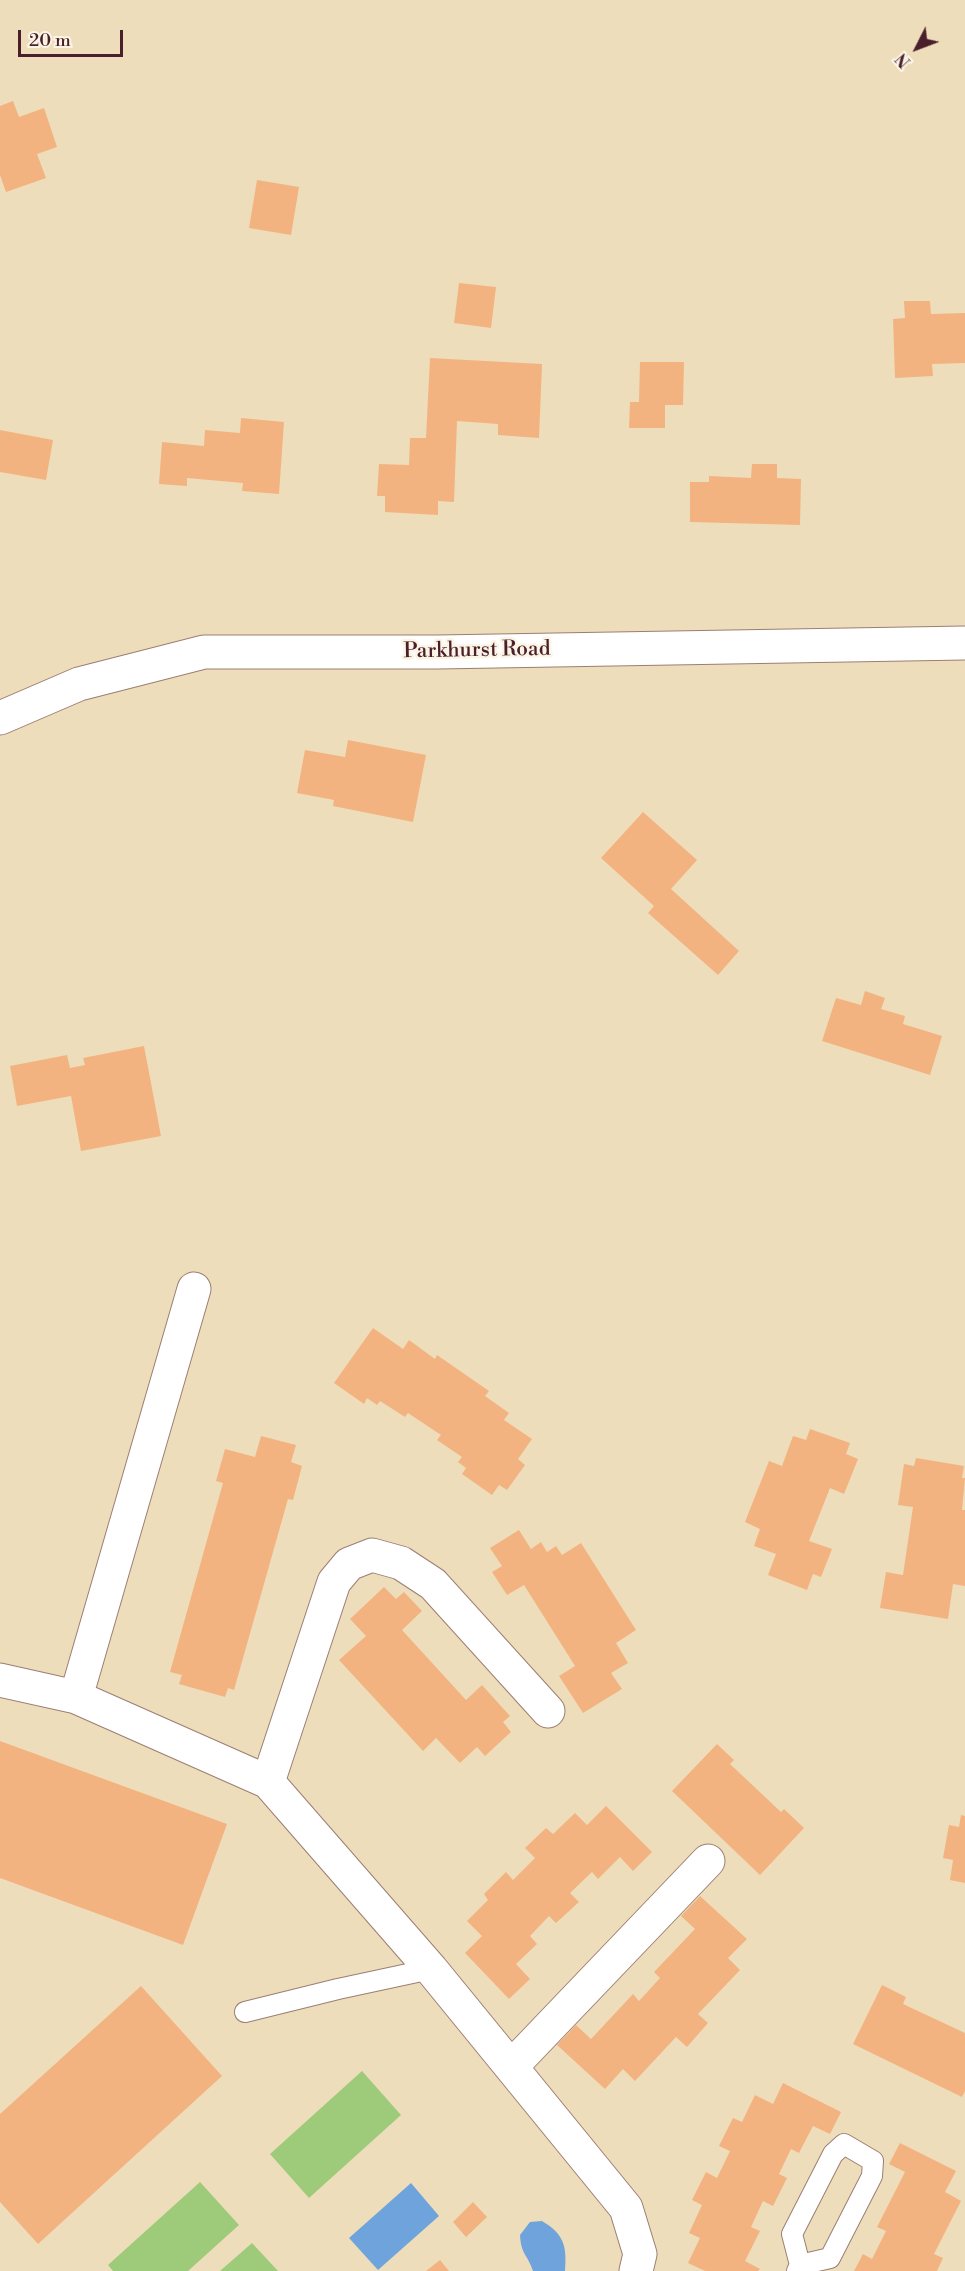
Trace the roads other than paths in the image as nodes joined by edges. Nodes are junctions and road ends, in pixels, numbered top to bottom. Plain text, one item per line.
1 (965, 642) edge
2 (0, 718) edge
3 (194, 1289) dead end
4 (0, 1680) edge
5 (76, 1697) junction
6 (548, 1712) dead end
7 (268, 1782) junction
8 (708, 1861) dead end
9 (431, 1969) junction
10 (245, 2012) dead end
11 (511, 2067) junction
12 (799, 2268) edge
13 (636, 2271) edge

1 - 2 street, Parkhurst Road
3 - 5 street
4 - 5 street
5 - 7 street
6 - 7 street
7 - 9 street
8 - 11 street
9 - 10 lane
9 - 11 street
11 - 13 street
12 - 12 lane

